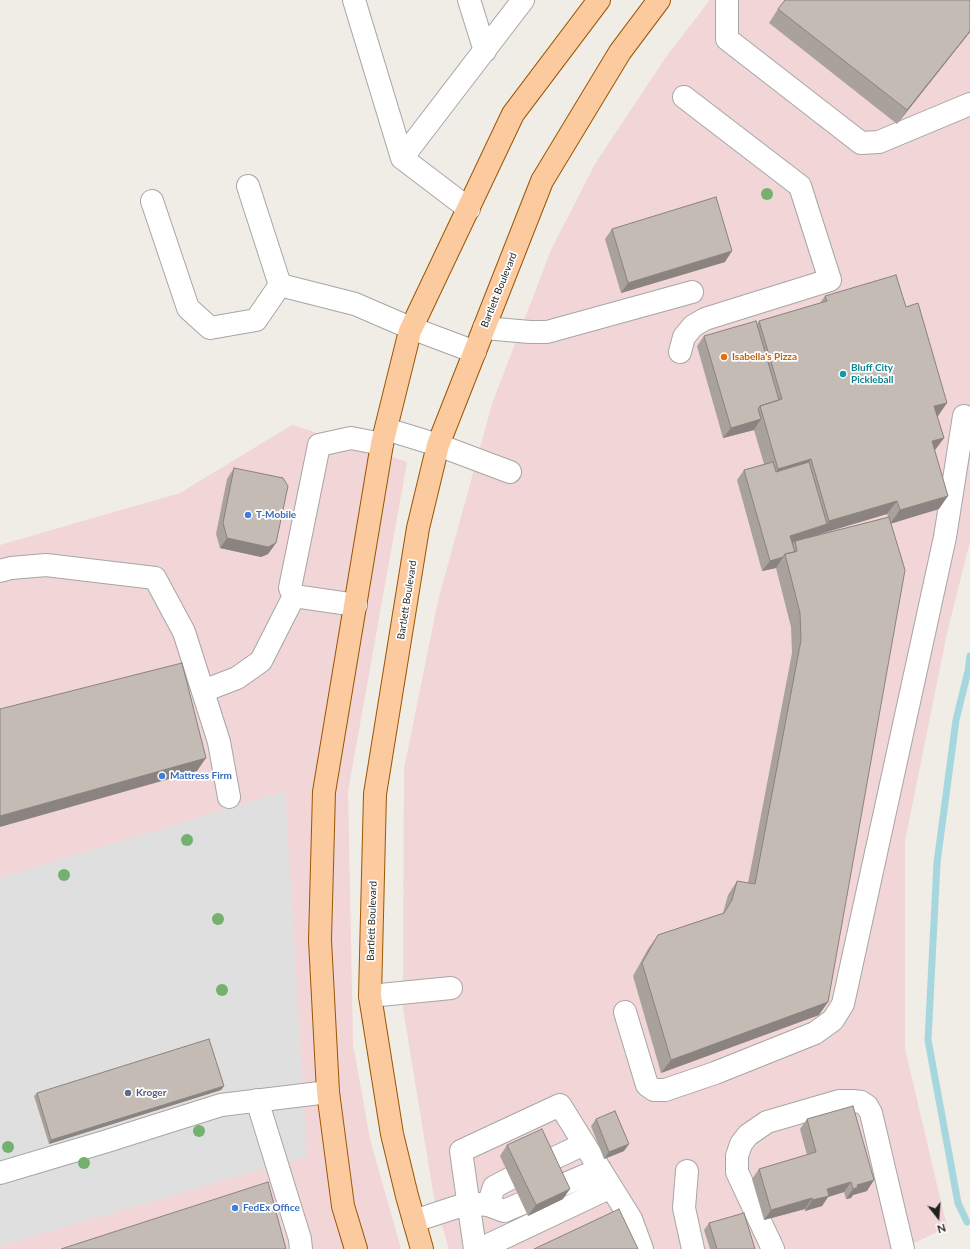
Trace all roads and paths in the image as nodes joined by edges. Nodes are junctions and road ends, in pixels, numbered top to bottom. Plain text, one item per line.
1 (354, 0) edge
2 (469, 0) edge
3 (523, 0) edge
4 (600, 0) edge
5 (659, 0) edge
6 (727, 0) edge
7 (485, 51) junction
8 (684, 97) dead end
9 (970, 104) edge
10 (402, 158) junction
11 (248, 186) dead end
12 (152, 201) dead end
13 (469, 209) junction
14 (280, 285) junction
15 (692, 292) dead end
16 (412, 328) junction
17 (484, 328) junction
18 (475, 352) junction
19 (680, 352) dead end
20 (964, 416) dead end
21 (384, 437) junction
22 (438, 445) junction
23 (510, 472) dead end
24 (0, 572) edge
25 (294, 596) junction
26 (356, 605) junction
27 (203, 691) junction
28 (229, 797) dead end
29 (452, 988) dead end
30 (370, 996) junction
31 (625, 1012) dead end
32 (328, 1092) junction
33 (257, 1100) junction
34 (592, 1157) junction
35 (687, 1171) dead end
36 (0, 1174) edge
37 (611, 1187) junction
38 (517, 1191) dead end
39 (479, 1204) junction
40 (414, 1221) junction
41 (301, 1249) edge
42 (356, 1249) edge
43 (422, 1249) edge
44 (475, 1249) edge
45 (480, 1249) edge
46 (642, 1249) edge
47 (693, 1249) edge
48 (773, 1249) edge
49 (903, 1249) edge

1 - 10 lane
2 - 7 lane
3 - 7 lane
4 - 13 main road
5 - 17 main road, Bartlett Boulevard
6 - 9 lane
7 - 10 lane
8 - 19 lane
10 - 13 lane
11 - 14 lane
12 - 14 lane
13 - 16 main road
14 - 16 lane
15 - 17 lane
16 - 18 lane
16 - 21 main road
17 - 18 main road, Bartlett Boulevard
18 - 22 main road, Bartlett Boulevard
20 - 31 lane
21 - 22 lane
21 - 25 lane
21 - 26 main road
22 - 23 lane
22 - 30 main road, Bartlett Boulevard
24 - 27 lane
25 - 26 lane
25 - 27 lane
26 - 32 main road
27 - 28 lane
29 - 30 lane
30 - 40 main road, Bartlett Boulevard
32 - 33 lane
32 - 42 main road
33 - 36 lane
33 - 41 lane
34 - 34 lane
34 - 37 lane
34 - 39 lane
35 - 47 lane
37 - 45 lane
37 - 46 lane
38 - 39 lane
39 - 40 lane
39 - 44 lane
40 - 43 main road, Bartlett Boulevard
48 - 49 lane

